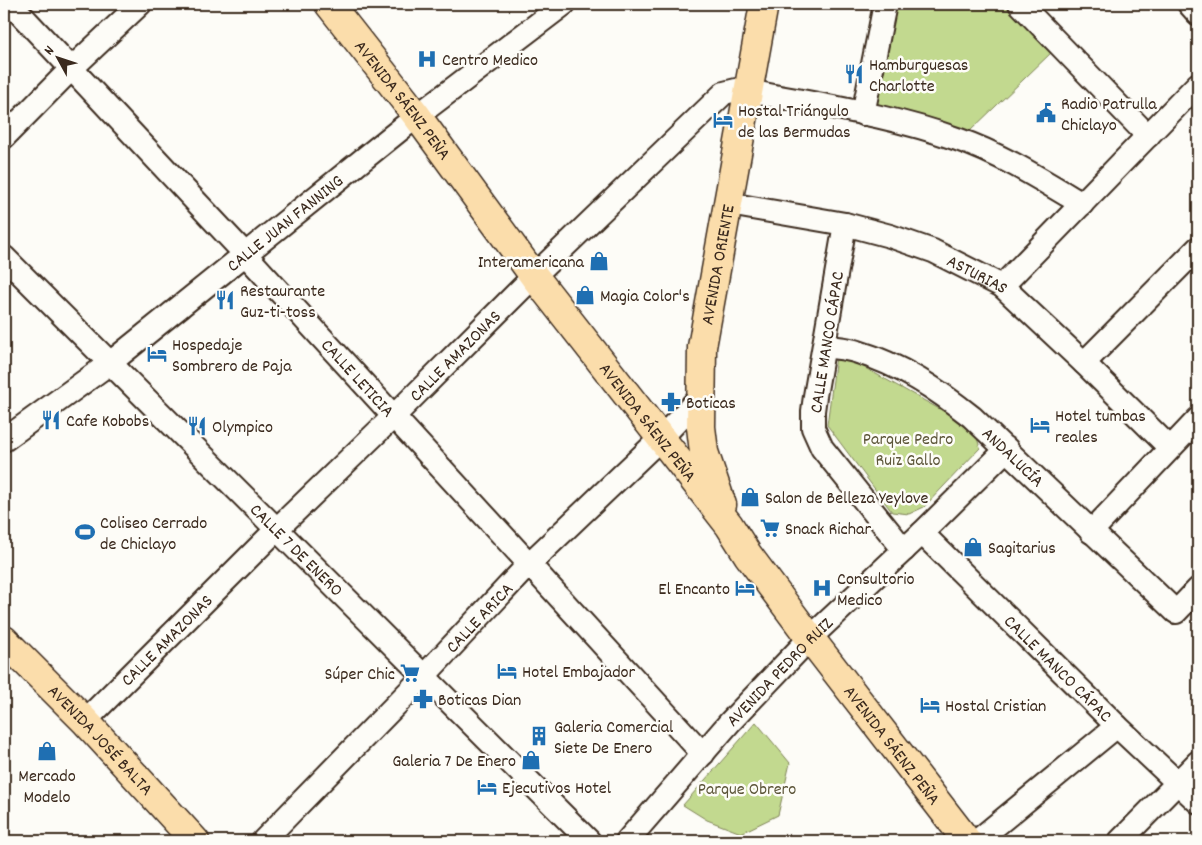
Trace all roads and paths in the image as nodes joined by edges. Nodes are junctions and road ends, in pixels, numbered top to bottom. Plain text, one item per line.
1 (11, 4) edge
2 (140, 4) edge
3 (329, 4) edge
4 (564, 4) edge
5 (764, 4) edge
6 (885, 4) edge
7 (1020, 4) edge
8 (1189, 4) edge
9 (1198, 14) edge
10 (72, 68) junction
11 (1198, 84) edge
12 (748, 91) junction
13 (863, 114) junction
14 (417, 116) junction
15 (1148, 136) junction
16 (4, 137) edge
17 (729, 204) junction
18 (1082, 204) junction
19 (845, 224) junction
20 (1198, 248) edge
21 (245, 254) junction
22 (4, 258) edge
23 (534, 276) junction
24 (1002, 286) junction
25 (824, 346) junction
26 (1084, 363) junction
27 (110, 364) junction
28 (700, 397) junction
29 (394, 416) junction
30 (1198, 419) edge
31 (661, 438) junction
32 (4, 440) edge
33 (1170, 448) junction
34 (1006, 450) junction
35 (729, 525) junction
36 (276, 530) junction
37 (1091, 532) junction
38 (922, 533) junction
39 (904, 550) junction
40 (529, 564) junction
41 (1198, 589) edge
42 (810, 638) junction
43 (4, 640) edge
44 (423, 677) junction
45 (85, 721) junction
46 (1117, 726) junction
47 (702, 754) junction
48 (1198, 762) edge
49 (1180, 783) junction
50 (1198, 802) edge
51 (195, 841) edge
52 (263, 841) edge
53 (589, 841) edge
54 (627, 841) edge
55 (967, 841) edge
56 (977, 841) edge
57 (1120, 841) edge

1 - 10 street, CALLE LETICIA
2 - 10 street
3 - 14 main road, AVENIDA SÁENZ PEÑA
4 - 14 street, CALLE JUAN FANNING
5 - 12 main road, AVENIDA ORIENTE
6 - 13 street
7 - 15 street
8 - 9 street
10 - 16 street
10 - 21 street, CALLE LETICIA
11 - 15 street
12 - 13 street, CALLE AMAZONAS
12 - 17 main road, AVENIDA ORIENTE
12 - 23 street, CALLE AMAZONAS
13 - 18 street, CALLE AMAZONAS
14 - 21 street, CALLE JUAN FANNING
14 - 23 main road, AVENIDA SÁENZ PEÑA
15 - 18 street
17 - 19 street, ASTURIAS
17 - 28 main road, AVENIDA ORIENTE
18 - 24 street
19 - 24 street, ASTURIAS
19 - 25 street, CALLE MANCO CÁPAC
20 - 26 street
21 - 27 street, CALLE JUAN FANNING
21 - 29 street, CALLE LETICIA
22 - 27 street, CALLE 7 DE ENERO
23 - 29 street, CALLE AMAZONAS
23 - 31 main road, AVENIDA SÁENZ PEÑA
24 - 26 street, ASTURIAS
25 - 34 street, ANDALUCÍA
25 - 39 street, CALLE MANCO CÁPAC
26 - 33 street, ASTURIAS
27 - 32 street, CALLE JUAN FANNING
27 - 36 street, CALLE 7 DE ENERO
28 - 31 street, CALLE ARICA
28 - 35 main road, AVENIDA ORIENTE
29 - 36 street, CALLE AMAZONAS
29 - 40 street, CALLE LETICIA
30 - 33 street
31 - 35 main road, AVENIDA SÁENZ PEÑA
31 - 40 street, CALLE ARICA
33 - 37 street
34 - 37 street, ANDALUCÍA
34 - 38 street, AVENIDA PEDRO RUIZ
35 - 42 main road, AVENIDA SÁENZ PEÑA
36 - 44 street, CALLE 7 DE ENERO
36 - 45 street, CALLE AMAZONAS
37 - 41 street, ANDALUCÍA
38 - 39 street, AVENIDA PEDRO RUIZ
38 - 46 street, CALLE MANCO CÁPAC
39 - 42 street, AVENIDA PEDRO RUIZ
40 - 44 street, CALLE ARICA
40 - 47 street, CALLE LETICIA
42 - 47 street, AVENIDA PEDRO RUIZ
42 - 55 main road, AVENIDA SÁENZ PEÑA
43 - 45 main road, AVENIDA JOSÉ BALTA
44 - 52 street, CALLE ARICA
44 - 53 street, CALLE 7 DE ENERO
45 - 51 main road, AVENIDA JOSÉ BALTA
46 - 49 street, CALLE MANCO CÁPAC
46 - 56 street
47 - 54 street, AVENIDA PEDRO RUIZ
48 - 49 street
49 - 50 street, CALLE MANCO CÁPAC
49 - 57 street

